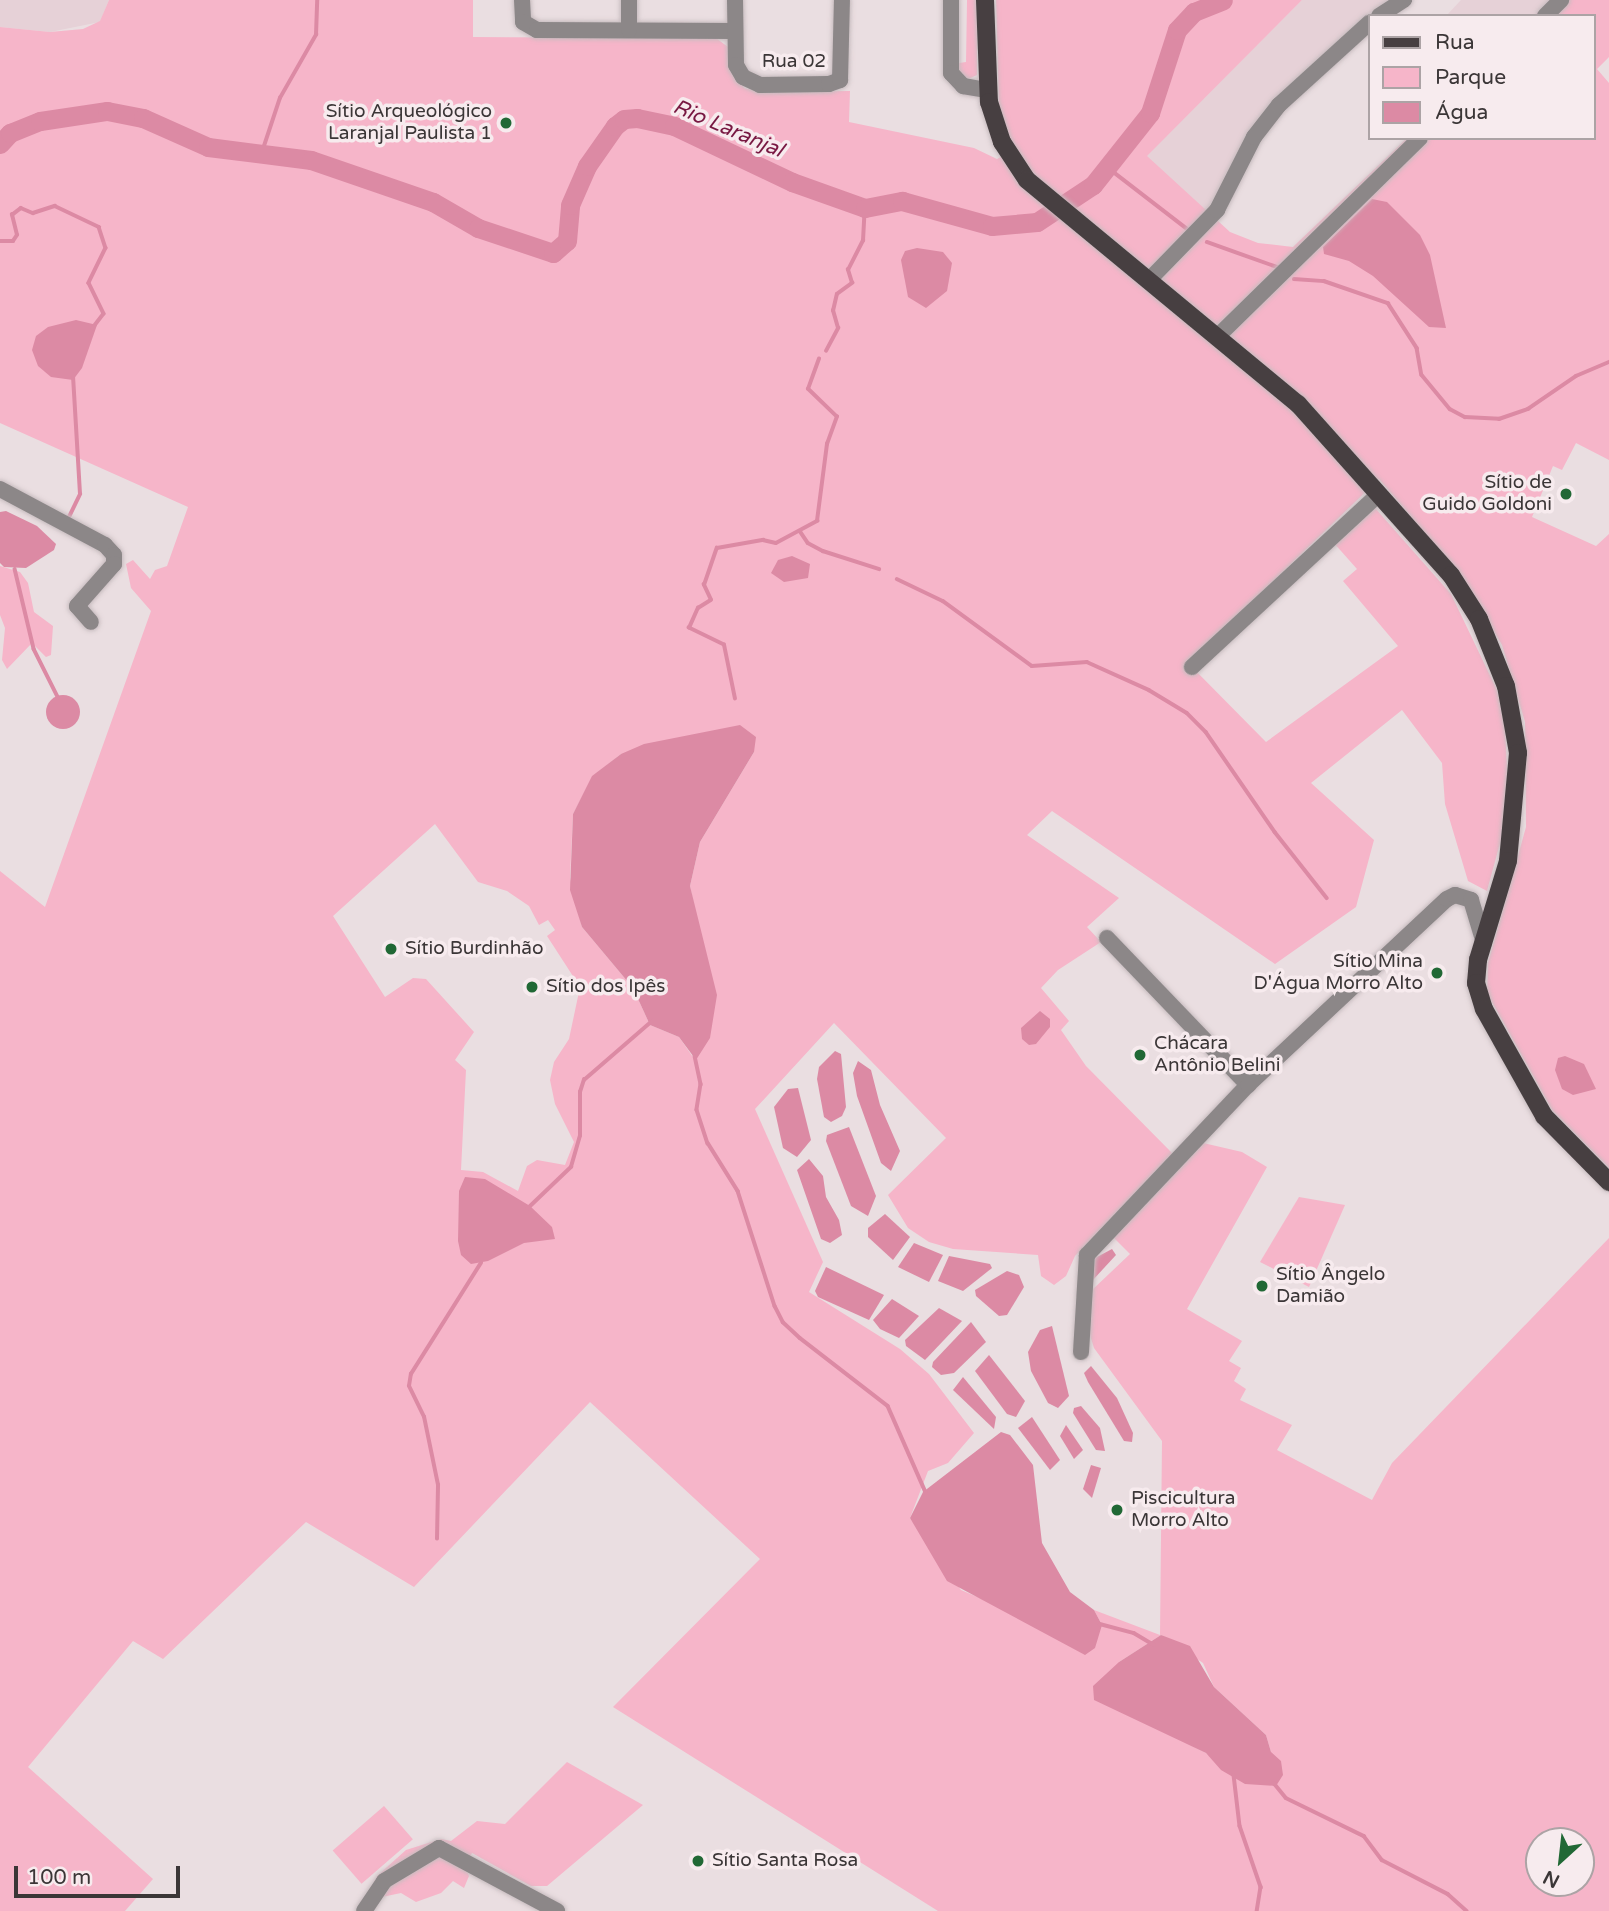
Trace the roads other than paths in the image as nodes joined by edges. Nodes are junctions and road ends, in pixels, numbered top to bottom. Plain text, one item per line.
1 (522, 0) edge
2 (629, 0) edge
3 (735, 0) edge
4 (842, 0) edge
5 (951, 0) edge
6 (985, 0) edge
7 (1404, 0) edge
8 (1561, 0) edge
9 (1382, 14) edge
10 (1547, 14) edge
11 (1368, 24) edge
12 (629, 30) junction
13 (735, 31) junction
14 (986, 90) junction
15 (1418, 140) edge
16 (1149, 280) junction
17 (1219, 335) junction
18 (0, 489) edge
19 (1379, 494) junction
20 (91, 622) dead end
21 (1192, 667) dead end
22 (1107, 938) dead end
23 (1484, 943) junction
24 (1248, 1085) junction
25 (1609, 1182) edge
26 (1081, 1352) dead end
27 (364, 1911) edge
28 (557, 1911) edge

1 - 12 street
2 - 12 street
3 - 13 street, Rua 02
4 - 13 street, Rua 02
5 - 14 street
6 - 14 main road
7 - 9 street
8 - 10 street
11 - 16 street
12 - 13 street
14 - 16 main road
15 - 17 street
16 - 17 main road
17 - 19 main road
18 - 20 street
19 - 21 street
19 - 23 main road
22 - 24 street
23 - 24 street
23 - 25 main road
24 - 26 street
27 - 28 street

